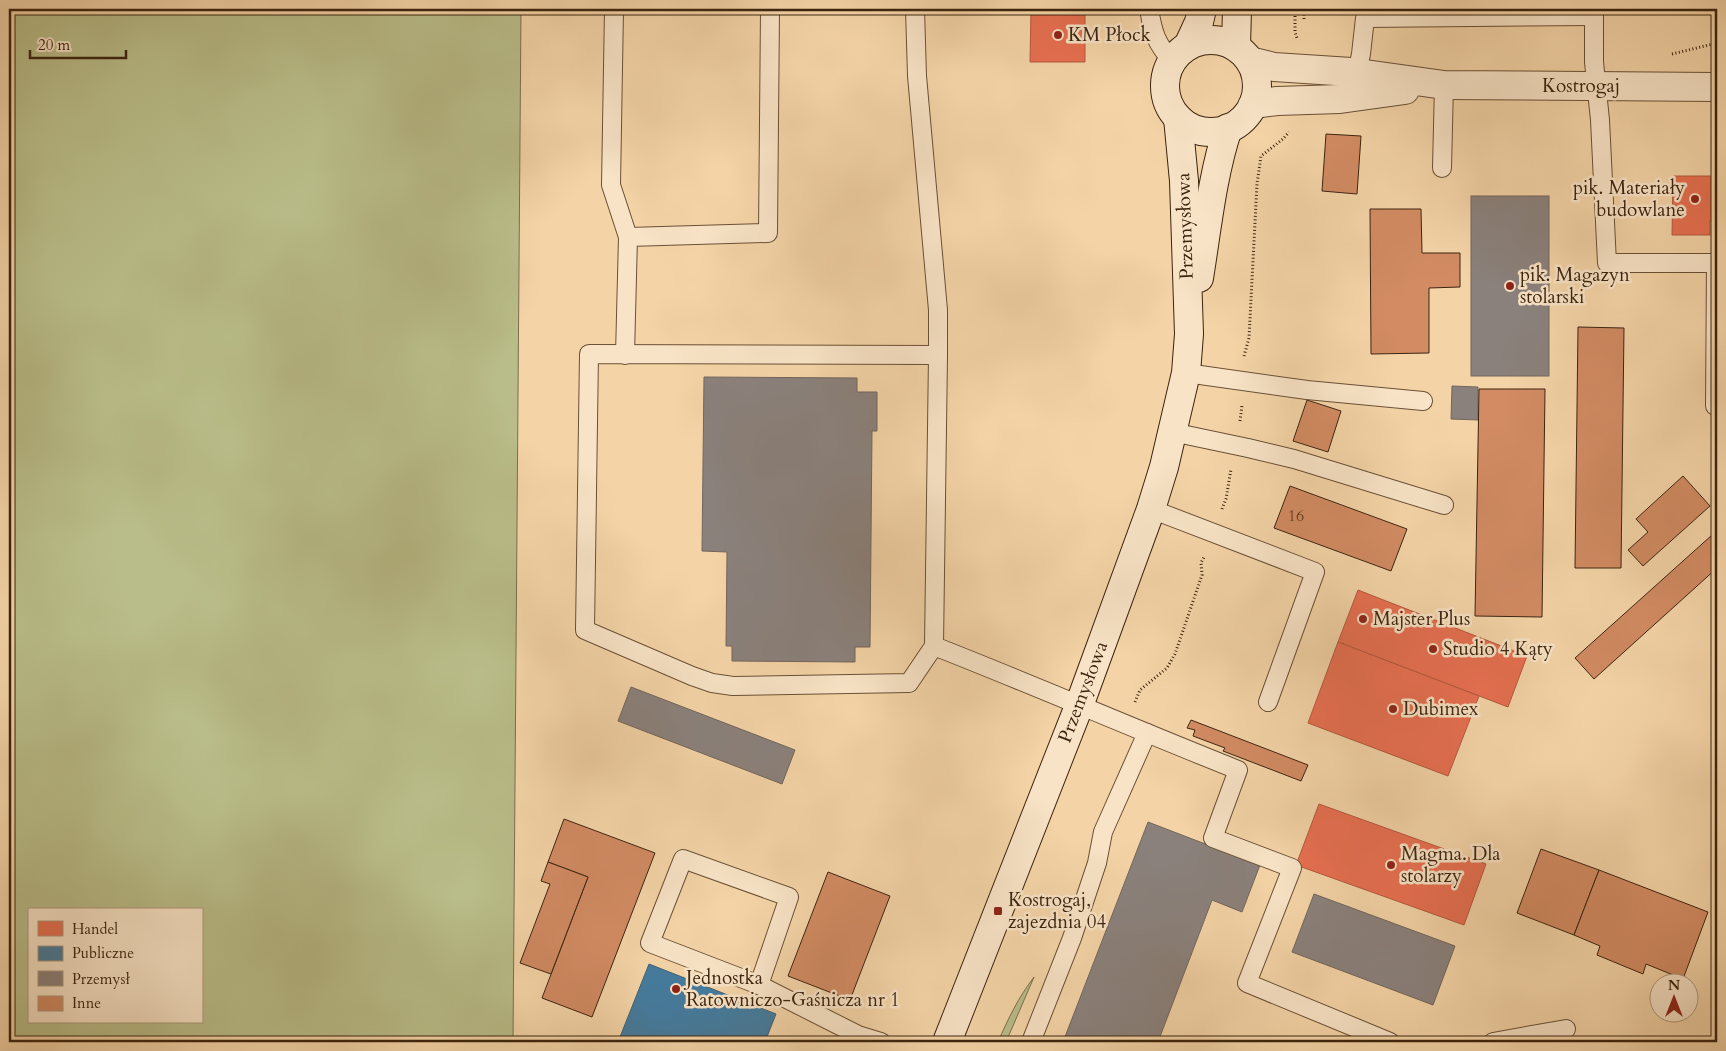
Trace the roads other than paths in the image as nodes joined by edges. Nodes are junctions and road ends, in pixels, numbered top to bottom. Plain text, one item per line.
1 (614, 9) edge
2 (770, 9) edge
3 (915, 9) edge
4 (1149, 9) edge
5 (1202, 9) edge
6 (1237, 9) edge
7 (1594, 13) edge
8 (1180, 54) junction
9 (1243, 54) junction
10 (1357, 73) junction
11 (1444, 85) junction
12 (1596, 86) junction
13 (1717, 87) edge
14 (1253, 104) junction
15 (1178, 118) junction
16 (1228, 128) junction
17 (1442, 168) dead end
18 (628, 237) junction
19 (1190, 334) junction
20 (625, 355) junction
21 (938, 355) junction
22 (1186, 373) junction
23 (1423, 401) dead end
24 (1715, 406) dead end
25 (1172, 432) junction
26 (1444, 505) dead end
27 (1151, 510) junction
28 (934, 646) junction
29 (1268, 702) dead end
30 (1079, 706) junction
31 (1147, 733) junction
32 (759, 986) junction
33 (1566, 1029) dead end
34 (881, 1042) edge
35 (947, 1042) edge
36 (1031, 1042) edge
37 (1390, 1042) edge
38 (1492, 1042) edge

1 - 18 lane
2 - 18 lane
3 - 21 lane
4 - 8 lane
5 - 8 street
6 - 9 street
7 - 10 lane
7 - 12 lane
8 - 9 street
8 - 15 street
9 - 10 street, Kostrogaj
9 - 14 street
10 - 11 street, Kostrogaj
11 - 12 street, Kostrogaj
11 - 14 street, Kostrogaj
11 - 17 lane
12 - 13 street, Kostrogaj
12 - 24 lane
14 - 16 street
15 - 16 street
15 - 19 street, Przemysłowa
16 - 19 street, Przemysłowa
18 - 20 lane
19 - 22 street, Przemysłowa
20 - 21 lane
20 - 28 lane
21 - 28 lane
22 - 23 lane
22 - 25 street, Przemysłowa
25 - 26 lane
25 - 27 street, Przemysłowa
27 - 29 lane
27 - 30 street, Przemysłowa
28 - 30 lane
30 - 31 lane
30 - 35 street, Przemysłowa
31 - 36 lane
31 - 37 lane
32 - 32 lane
32 - 34 lane
33 - 38 lane

